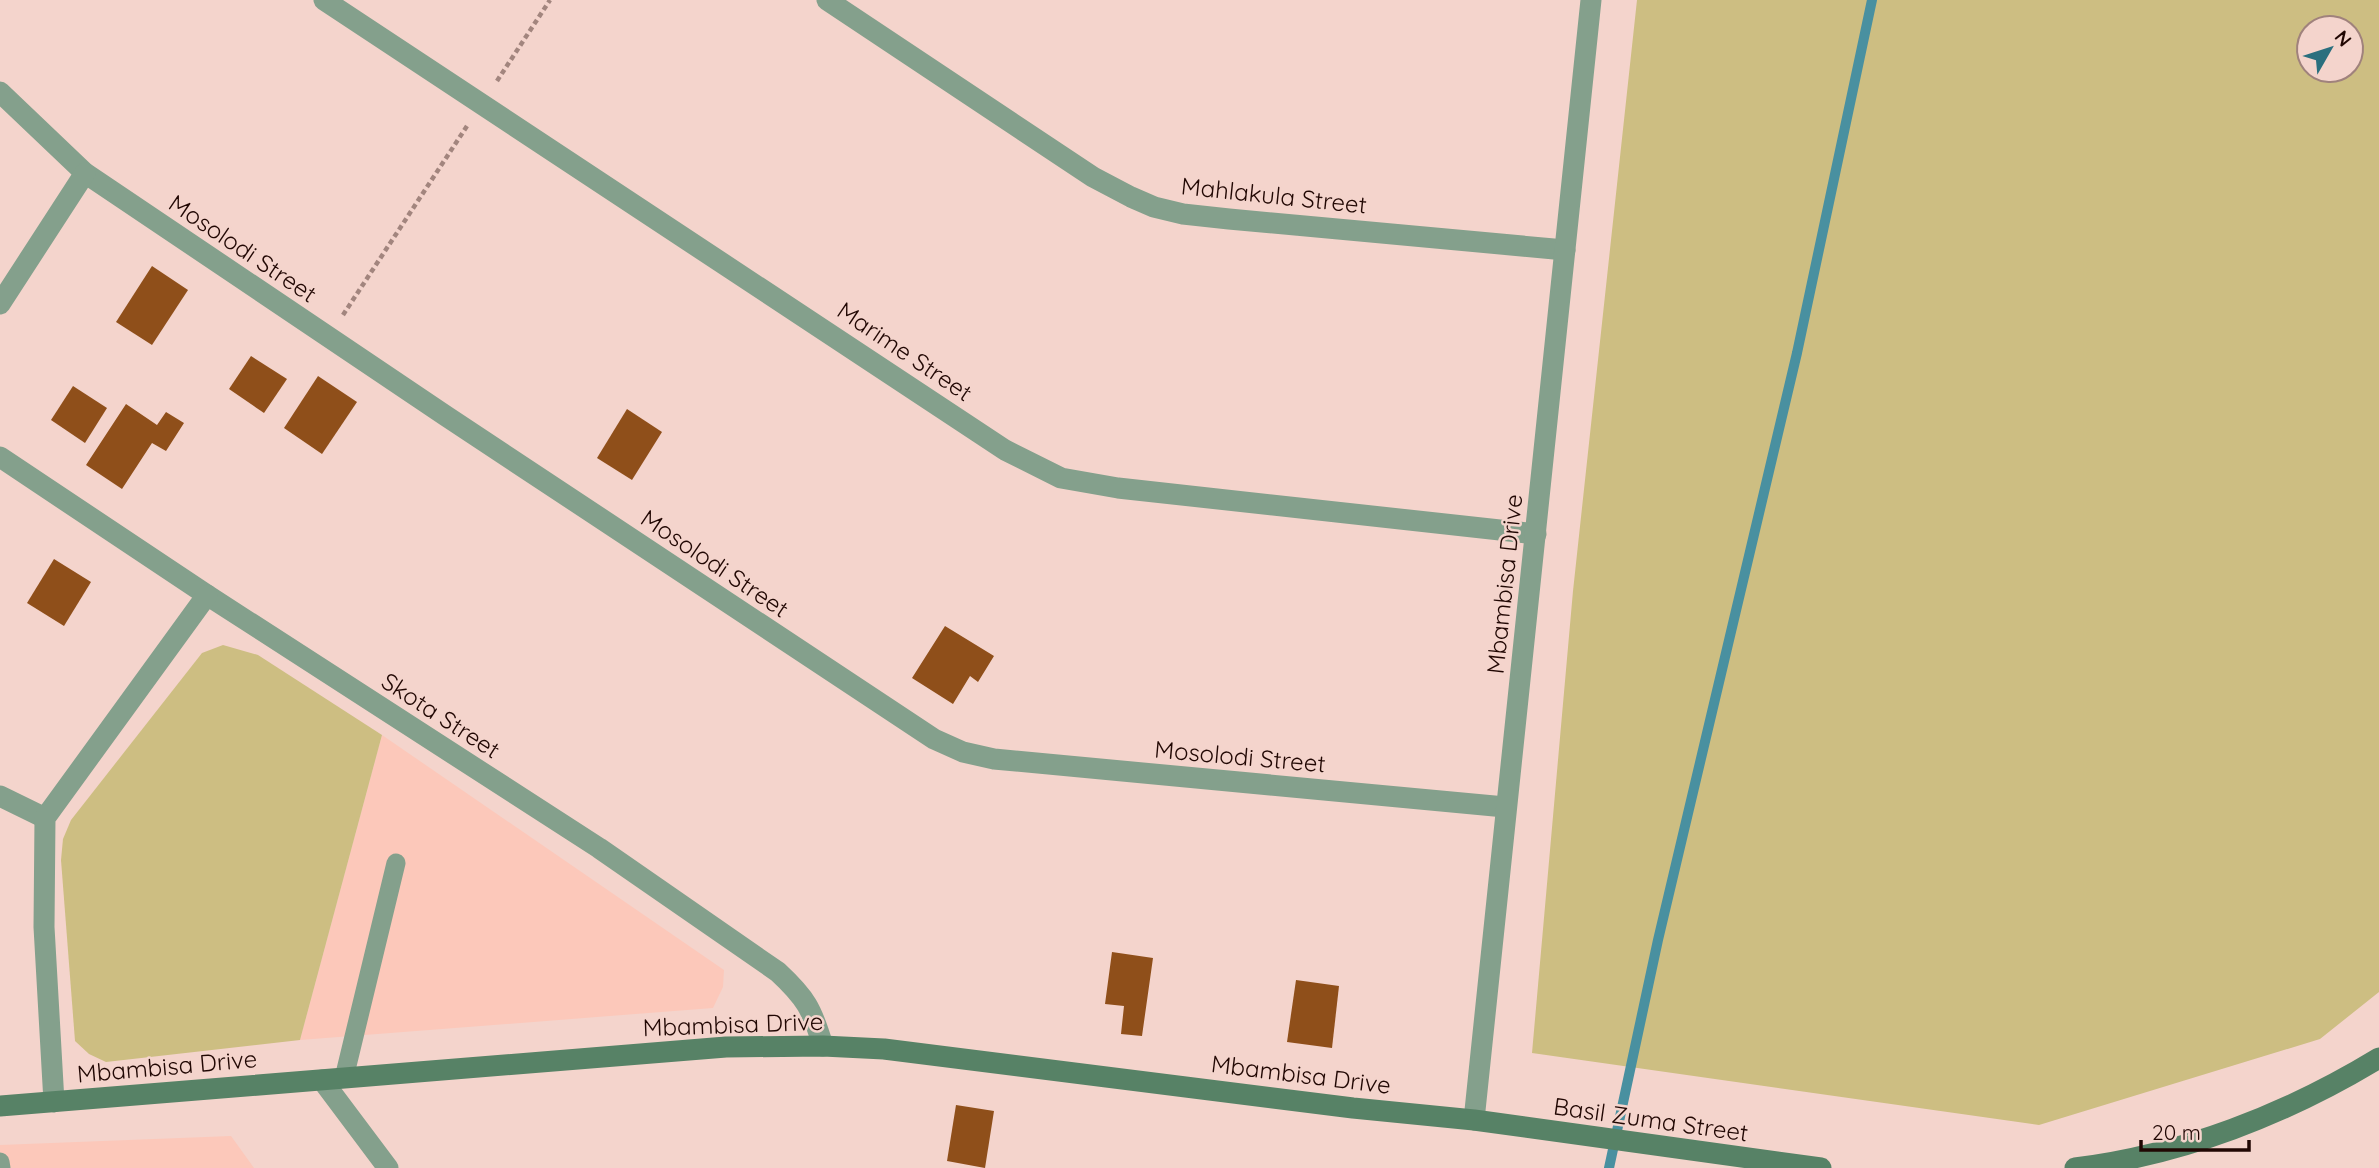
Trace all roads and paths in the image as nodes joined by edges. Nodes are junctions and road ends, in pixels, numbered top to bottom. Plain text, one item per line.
1 (324, 0) edge
2 (550, 0) edge
3 (827, 0) edge
4 (1591, 0) edge
5 (0, 92) edge
6 (482, 104) junction
7 (85, 173) junction
8 (1565, 250) junction
9 (0, 304) edge
10 (328, 337) junction
11 (0, 457) edge
12 (1536, 534) junction
13 (207, 594) junction
14 (0, 796) edge
15 (1505, 807) junction
16 (45, 818) junction
17 (396, 863) dead end
18 (823, 1046) junction
19 (2379, 1058) edge
20 (344, 1078) junction
21 (322, 1080) junction
22 (54, 1102) junction
23 (0, 1106) edge
24 (1474, 1120) junction
25 (0, 1162) edge
26 (1, 1168) edge
27 (388, 1168) edge
28 (1821, 1168) edge
29 (2075, 1168) edge

1 - 6 street, Marime Street
2 - 6 path
3 - 8 street, Mahlakula Street
4 - 8 street, Mbambisa Drive
5 - 7 street, Mosolodi Street
6 - 10 path
6 - 12 street, Marime Street
7 - 9 street
7 - 10 street, Mosolodi Street
8 - 12 street, Mbambisa Drive
10 - 15 street, Mosolodi Street
11 - 13 street, Skota Street
12 - 15 street, Mbambisa Drive
13 - 16 street
13 - 18 street, Skota Street
14 - 16 street
15 - 24 street, Mbambisa Drive
16 - 22 street
17 - 20 lane
18 - 20 street, Mbambisa Drive
18 - 24 street, Mbambisa Drive
19 - 29 street
20 - 21 street, Mbambisa Drive
21 - 22 street, Mbambisa Drive
21 - 27 street
22 - 23 street, Mbambisa Drive
24 - 28 street, Basil Zuma Street
25 - 26 lane

